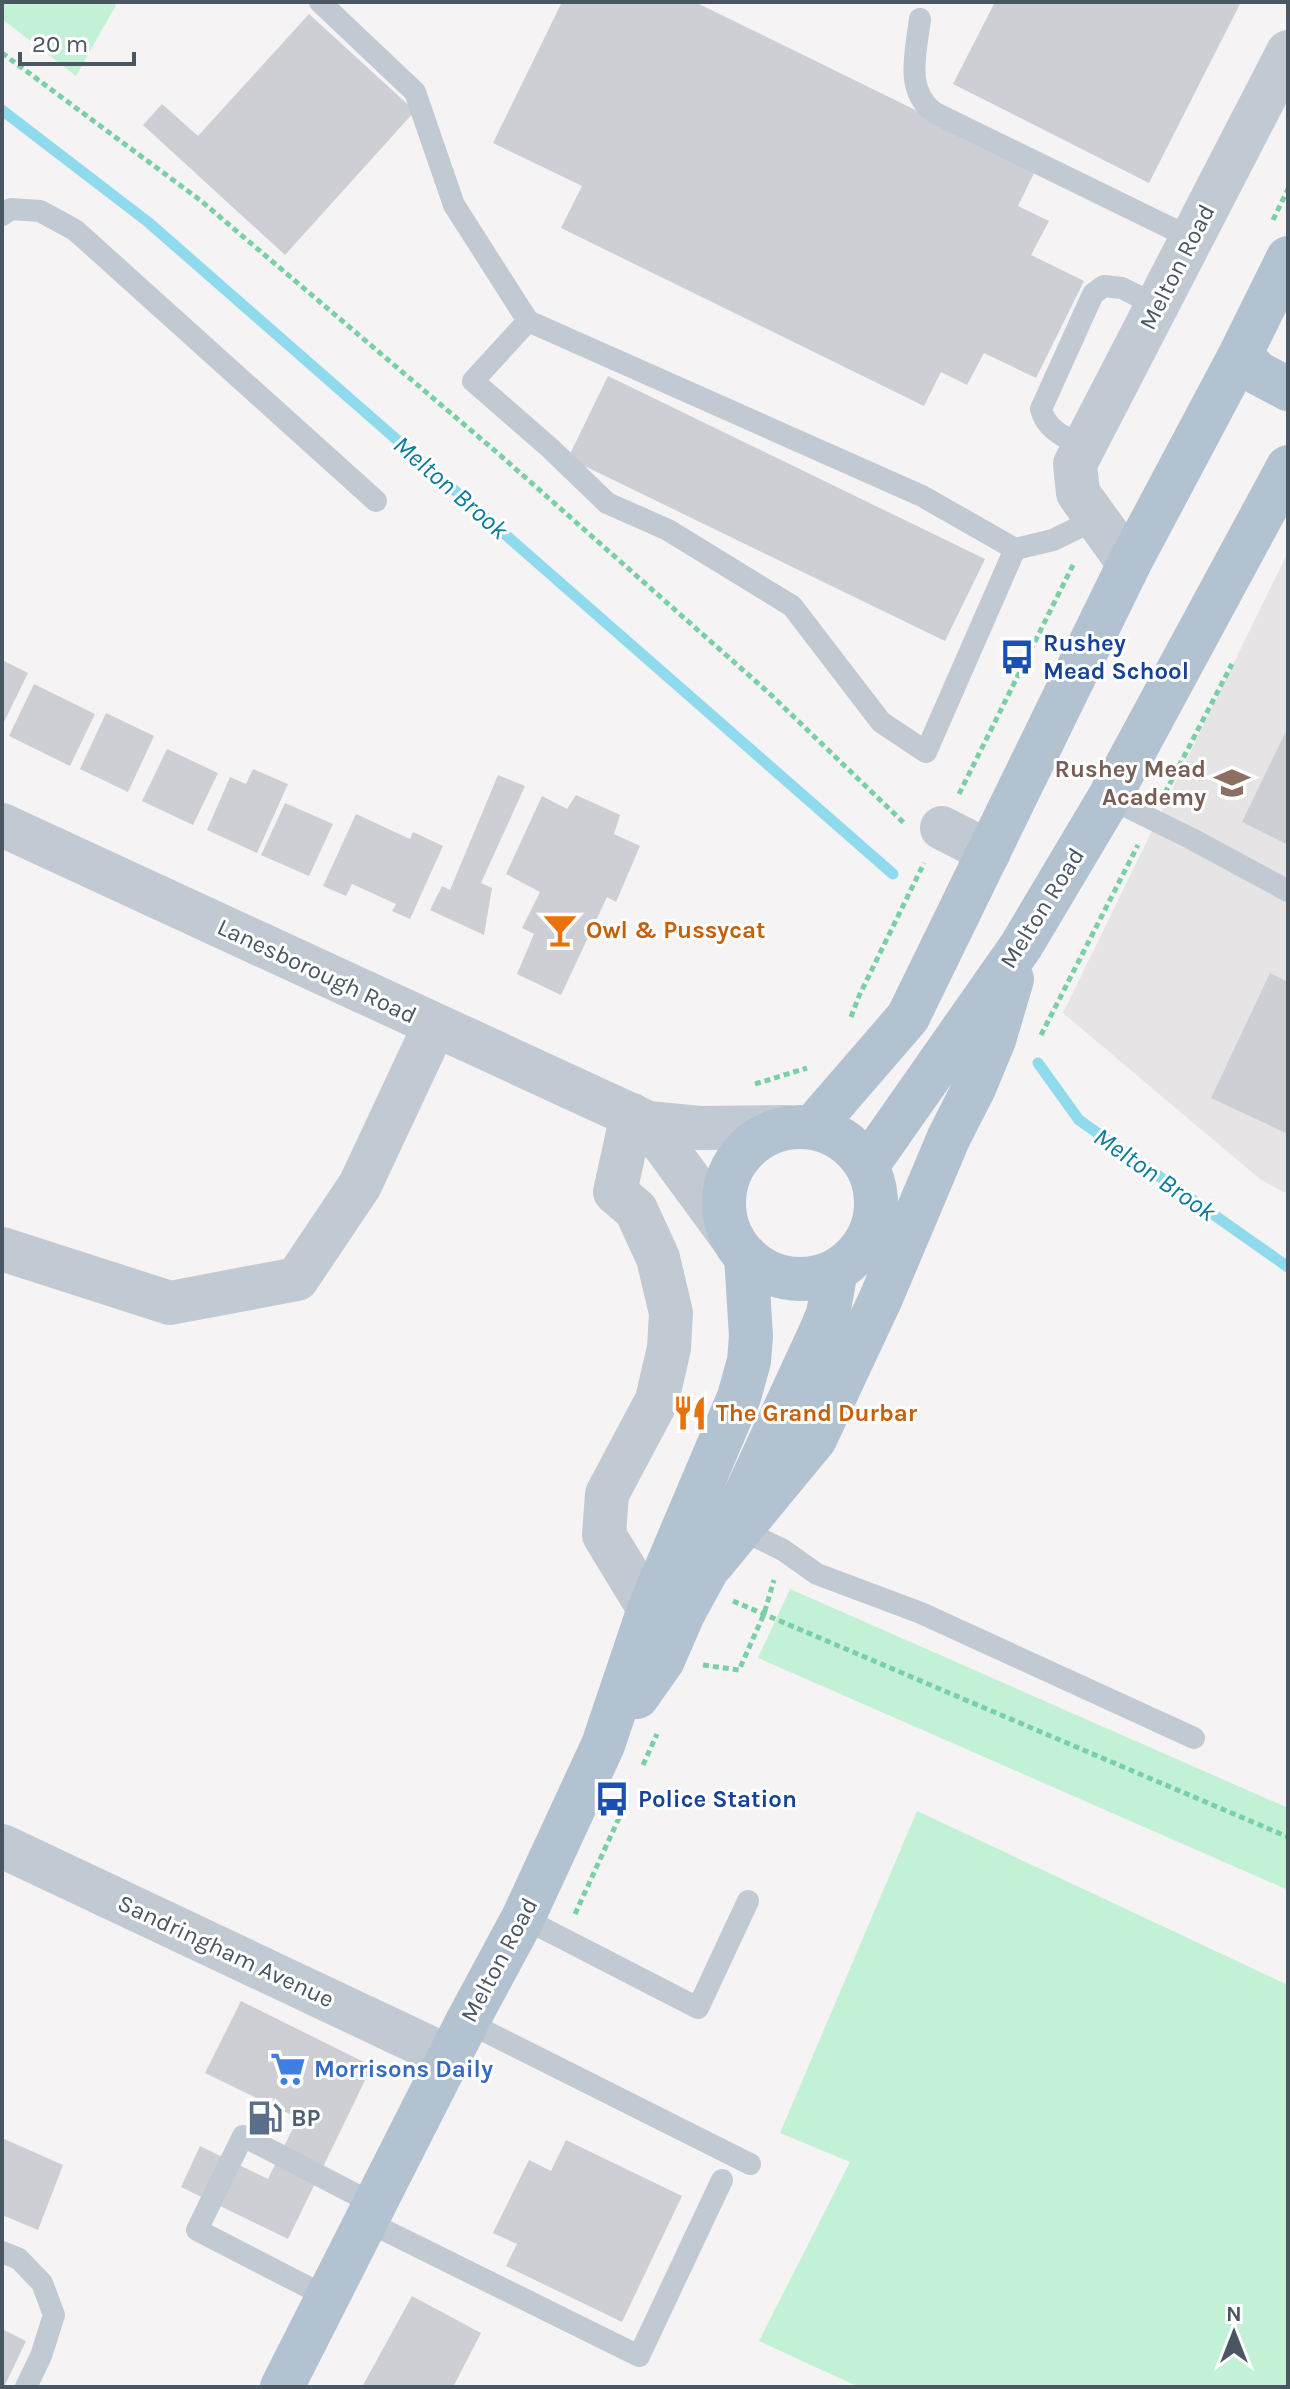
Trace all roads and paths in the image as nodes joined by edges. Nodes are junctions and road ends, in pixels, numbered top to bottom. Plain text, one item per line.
1 (320, 2) edge
2 (920, 19) dead end
3 (1288, 52) edge
4 (2, 53) edge
5 (2, 215) edge
6 (1191, 238) junction
7 (1288, 258) edge
8 (1157, 306) junction
9 (528, 321) junction
10 (1240, 355) junction
11 (1288, 389) edge
12 (1083, 447) junction
13 (1288, 467) edge
14 (376, 501) dead end
15 (1096, 519) junction
16 (1015, 549) junction
17 (1129, 564) junction
18 (1238, 653) dead end
19 (1109, 798) junction
20 (1152, 818) junction
21 (2, 825) edge
22 (936, 839) junction
23 (989, 852) junction
24 (1288, 891) edge
25 (1021, 946) junction
26 (850, 1019) dead end
27 (435, 1025) junction
28 (1035, 1046) dead end
29 (640, 1119) junction
30 (800, 1127) junction
31 (867, 1166) junction
32 (740, 1248) junction
33 (2, 1249) edge
34 (836, 1270) junction
35 (737, 1528) junction
36 (705, 1575) junction
37 (649, 1609) junction
38 (1194, 1738) dead end
39 (603, 1745) junction
40 (1288, 1837) edge
41 (2, 1846) edge
42 (748, 1901) dead end
43 (523, 1918) junction
44 (458, 2040) junction
45 (750, 2164) dead end
46 (722, 2180) dead end
47 (370, 2212) junction
48 (2, 2252) edge
49 (327, 2297) junction
50 (26, 2387) edge
51 (282, 2387) edge

1 - 9 lane
2 - 6 lane
3 - 6 street, Melton Road
4 - 22 path
5 - 14 lane
6 - 8 street, Melton Road
7 - 10 main road
8 - 12 street, Melton Road
8 - 12 lane
9 - 16 lane
9 - 16 lane
10 - 11 main road
10 - 17 main road
12 - 15 street, Melton Road
13 - 19 main road, Melton Road
15 - 16 lane
15 - 17 street, Melton Road
15 - 22 path
17 - 23 main road
18 - 20 path
19 - 20 lane
19 - 25 main road, Melton Road
20 - 24 lane
20 - 28 path
21 - 27 street, Lanesborough Road
22 - 23 street
22 - 26 path
23 - 30 main road
25 - 31 main road, Melton Road
25 - 35 main road
27 - 29 street, Lanesborough Road
27 - 33 street
29 - 30 street, Lanesborough Road
29 - 32 street, Lanesborough Road
29 - 37 street
30 - 31 main road
30 - 32 main road
31 - 34 main road
32 - 34 main road
32 - 37 main road, Melton Road
34 - 35 main road, Melton Road
35 - 36 main road, Melton Road
35 - 38 lane
36 - 39 main road, Melton Road
36 - 40 path
37 - 39 main road, Melton Road
39 - 43 main road, Melton Road
41 - 44 street, Sandringham Avenue
42 - 43 lane
43 - 44 main road, Melton Road
44 - 45 lane
44 - 47 main road, Melton Road
46 - 47 lane
47 - 49 main road, Melton Road
47 - 49 lane
48 - 50 lane
49 - 51 main road, Melton Road

